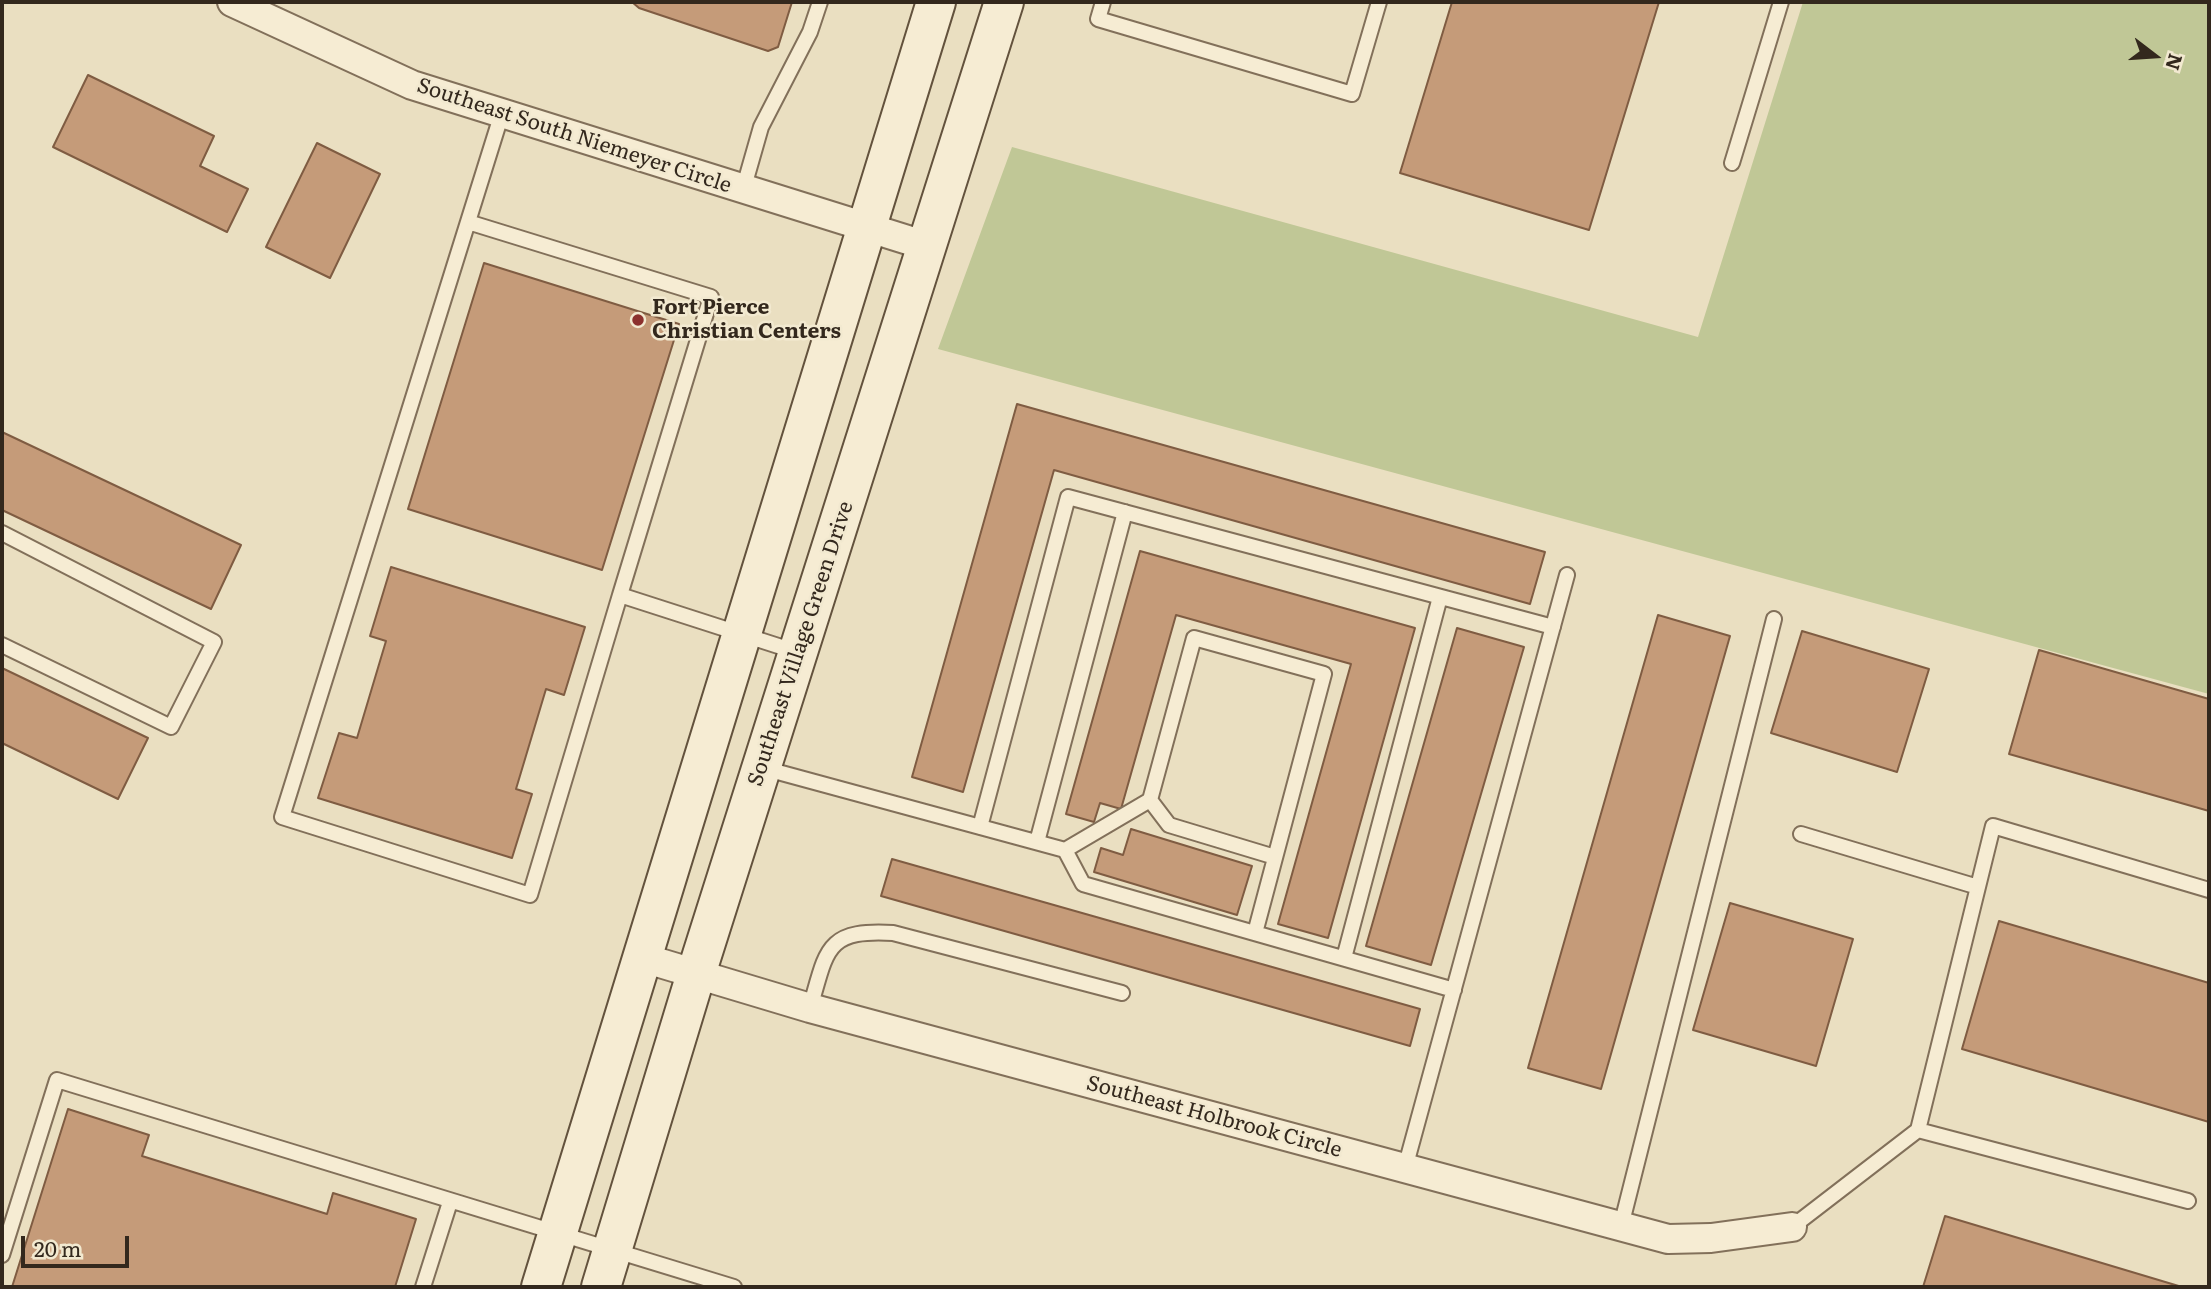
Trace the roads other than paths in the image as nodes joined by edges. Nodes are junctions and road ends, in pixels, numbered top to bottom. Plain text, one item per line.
1 (232, 2) edge
2 (820, 2) edge
3 (936, 2) edge
4 (1004, 2) edge
5 (1102, 2) edge
6 (1379, 2) edge
7 (1781, 2) edge
8 (502, 113) junction
9 (1732, 163) dead end
10 (743, 190) junction
11 (468, 222) junction
12 (868, 229) junction
13 (927, 246) junction
14 (1125, 512) junction
15 (2, 533) edge
16 (1567, 575) dead end
17 (620, 595) junction
18 (1440, 597) junction
19 (1774, 619) dead end
20 (1553, 627) junction
21 (742, 633) junction
22 (2, 645) edge
23 (798, 652) junction
24 (762, 767) junction
25 (1150, 800) junction
26 (979, 827) junction
27 (1801, 834) dead end
28 (1037, 842) junction
29 (1065, 850) junction
30 (1275, 857) junction
31 (1978, 887) junction
32 (2209, 890) edge
33 (1255, 933) junction
34 (640, 957) junction
35 (1344, 958) junction
36 (696, 974) junction
37 (1454, 989) junction
38 (1122, 993) dead end
39 (810, 1008) junction
40 (1918, 1130) junction
41 (1405, 1168) junction
42 (2188, 1201) dead end
43 (450, 1202) junction
44 (1621, 1226) junction
45 (1792, 1227) joint
46 (557, 1235) junction
47 (612, 1251) junction
48 (2, 1255) edge
49 (423, 1287) edge
50 (541, 1287) edge
51 (601, 1287) edge
52 (734, 1287) edge

1 - 8 street, Southeast South Niemeyer Circle
2 - 10 lane
3 - 12 street
4 - 13 street, Southeast Village Green Drive
5 - 6 lane
7 - 9 lane
8 - 10 street, Southeast South Niemeyer Circle
8 - 11 lane
10 - 12 street, Southeast South Niemeyer Circle
11 - 17 lane
11 - 17 lane
12 - 13 street, Southeast South Niemeyer Circle
12 - 21 street
13 - 23 street, Southeast Village Green Drive
14 - 18 lane
14 - 26 lane
14 - 28 lane
15 - 22 lane
16 - 20 lane
17 - 21 lane
18 - 20 lane
18 - 35 lane
19 - 44 lane
20 - 37 lane
21 - 23 lane
21 - 34 street
23 - 24 street, Southeast Village Green Drive
24 - 26 lane
24 - 36 street, Southeast Village Green Drive
25 - 29 lane
25 - 30 lane
25 - 30 lane
26 - 28 lane
27 - 31 lane
28 - 29 lane
29 - 33 lane
30 - 33 lane
31 - 32 lane
31 - 40 lane
33 - 35 lane
34 - 36 street, Southeast Holbrook Circle
34 - 46 street
35 - 37 lane
36 - 39 street, Southeast Holbrook Circle
36 - 47 street, Southeast Village Green Drive
37 - 41 lane
38 - 39 lane
39 - 41 street, Southeast Holbrook Circle
40 - 42 lane
40 - 45 lane
41 - 44 street, Southeast Holbrook Circle
43 - 46 lane
43 - 48 lane
43 - 49 lane
44 - 45 street, Southeast Holbrook Circle
46 - 47 lane
46 - 50 street
47 - 51 street, Southeast Village Green Drive
47 - 52 lane

